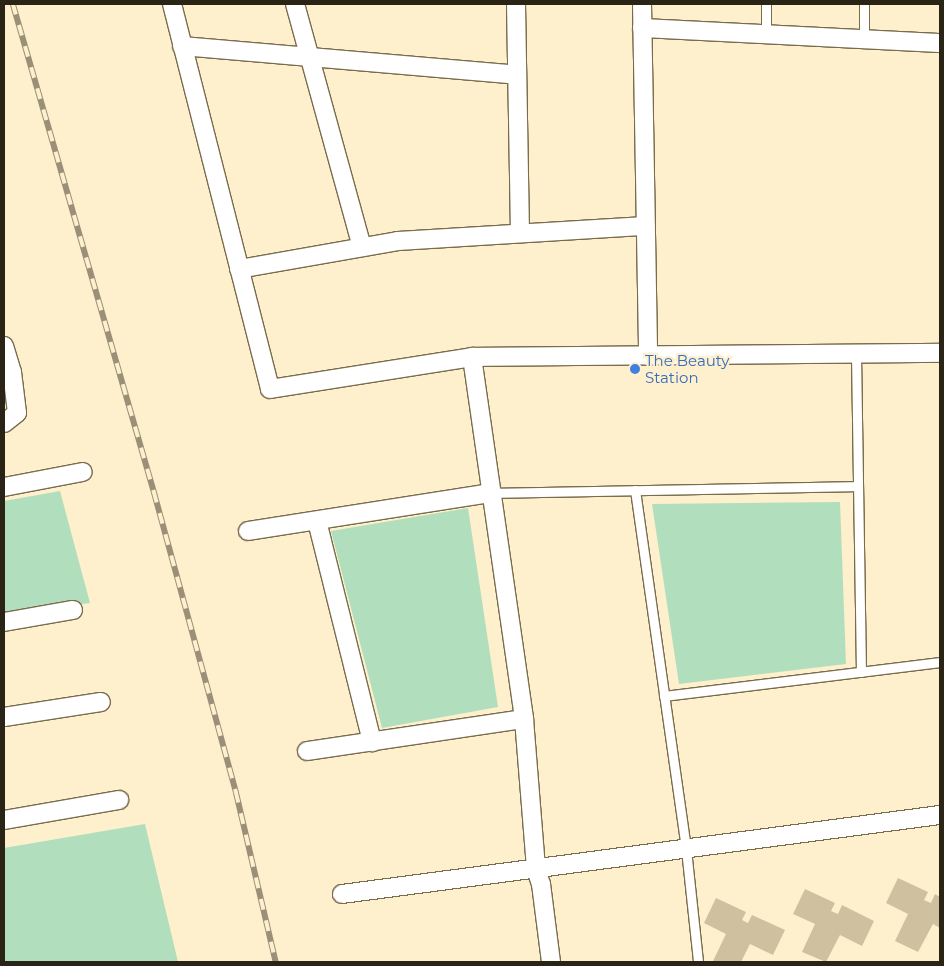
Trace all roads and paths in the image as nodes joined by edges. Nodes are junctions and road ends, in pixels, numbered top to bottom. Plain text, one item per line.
1 (172, 4) edge
2 (295, 4) edge
3 (516, 4) edge
4 (642, 4) edge
5 (766, 4) edge
6 (864, 4) edge
7 (642, 28) junction
8 (766, 34) junction
9 (864, 39) junction
10 (940, 43) edge
11 (182, 46) junction
12 (310, 57) junction
13 (517, 75) junction
14 (646, 226) junction
15 (520, 233) junction
16 (362, 247) junction
17 (239, 269) junction
18 (4, 346) edge
19 (940, 353) edge
20 (856, 354) junction
21 (648, 356) junction
22 (472, 357) junction
23 (4, 423) edge
24 (83, 472) dead end
25 (858, 486) junction
26 (4, 487) edge
27 (635, 490) junction
28 (492, 493) junction
29 (317, 520) junction
30 (248, 531) dead end
31 (73, 610) dead end
32 (4, 622) edge
33 (940, 662) edge
34 (861, 672) junction
35 (664, 696) junction
36 (101, 702) dead end
37 (4, 717) edge
38 (524, 719) junction
39 (372, 742) junction
40 (307, 751) dead end
41 (119, 800) dead end
42 (940, 815) edge
43 (4, 820) edge
44 (686, 849) junction
45 (536, 868) junction
46 (342, 894) dead end
47 (551, 962) edge
48 (698, 962) edge

1 - 11 street
2 - 12 street
3 - 13 street
4 - 7 street
5 - 8 lane
6 - 9 lane
7 - 8 street
7 - 14 street
8 - 9 street
9 - 10 street
11 - 12 street
11 - 17 street
12 - 13 street
12 - 16 street
13 - 15 street
14 - 15 street
14 - 21 street
15 - 16 street
16 - 17 street
17 - 22 street
18 - 23 street
19 - 20 street
20 - 21 street
20 - 25 lane
21 - 22 street
22 - 28 street
24 - 26 street
25 - 27 lane
25 - 34 lane
27 - 28 lane
27 - 35 lane
28 - 29 street
28 - 38 street
29 - 30 street
29 - 39 street
31 - 32 street
33 - 34 lane
34 - 35 lane
35 - 44 lane
36 - 37 street
38 - 39 street
38 - 45 street
39 - 40 street
41 - 43 street
42 - 44 street
44 - 45 street
44 - 48 lane
45 - 46 street
45 - 47 street

